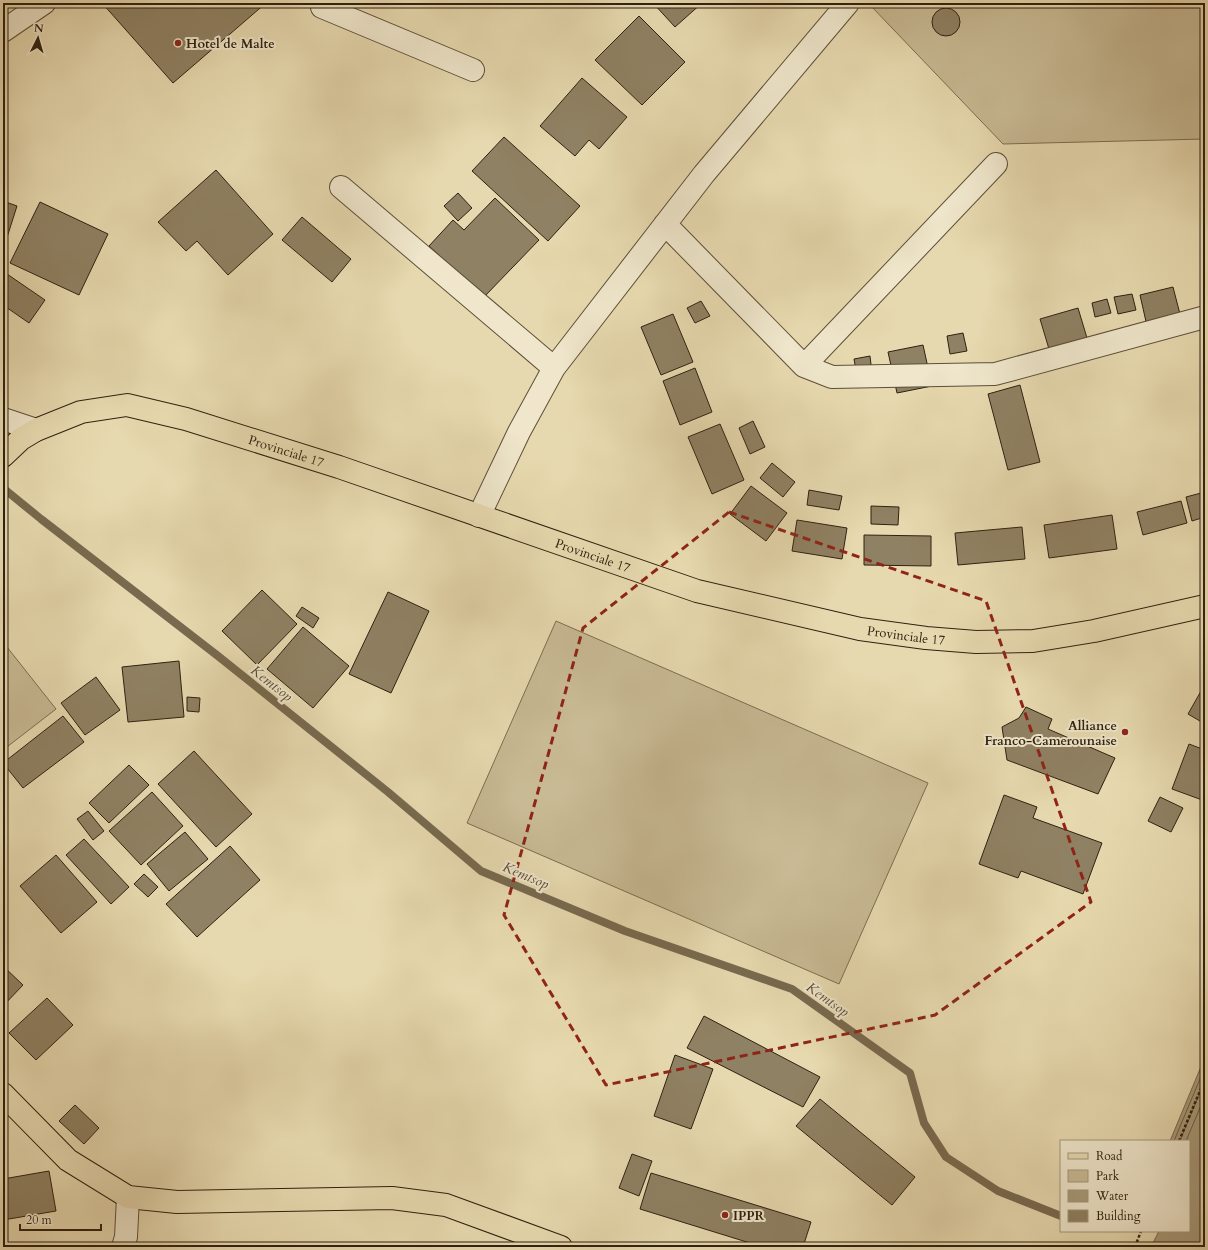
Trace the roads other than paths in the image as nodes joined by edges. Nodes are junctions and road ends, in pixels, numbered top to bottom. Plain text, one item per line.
1 (44, 3) edge
2 (321, 3) edge
3 (848, 3) edge
4 (3, 31) edge
5 (473, 70) dead end
6 (996, 164) dead end
7 (341, 187) dead end
8 (665, 224) junction
9 (1205, 317) edge
10 (804, 366) junction
11 (554, 368) junction
12 (3, 419) edge
13 (36, 430) junction
14 (3, 456) edge
15 (479, 516) junction
16 (1205, 606) edge
17 (3, 1094) edge
18 (128, 1197) junction
19 (124, 1247) edge
20 (561, 1247) edge

1 - 4 street
2 - 5 street
3 - 8 street
6 - 10 street
7 - 11 street
8 - 10 street
8 - 11 street
9 - 10 street
11 - 15 street
12 - 13 street
13 - 14 main road, Provinciale 17
13 - 15 main road, Provinciale 17
15 - 16 main road, Provinciale 17
17 - 18 main road
18 - 19 street
18 - 20 main road

